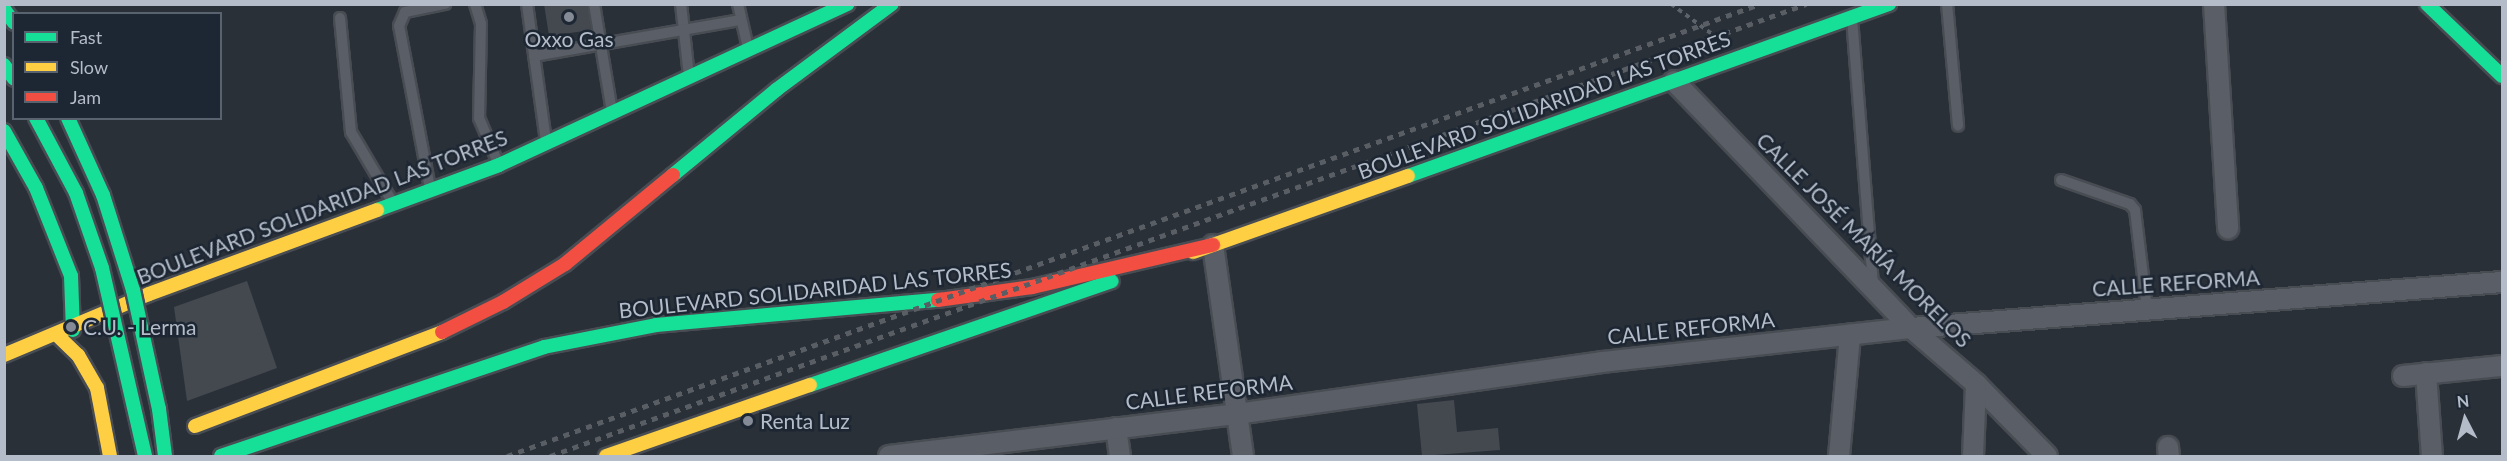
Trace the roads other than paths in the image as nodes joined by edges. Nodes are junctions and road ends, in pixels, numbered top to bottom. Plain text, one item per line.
1 (445, 4) edge
2 (475, 4) edge
3 (527, 4) edge
4 (594, 4) edge
5 (681, 4) edge
6 (738, 4) edge
7 (848, 4) edge
8 (892, 4) edge
9 (1889, 4) edge
10 (1947, 4) edge
11 (2214, 4) edge
12 (2427, 4) edge
13 (340, 18) dead end
14 (1852, 18) junction
15 (741, 20) junction
16 (684, 30) junction
17 (600, 44) junction
18 (749, 50) junction
19 (534, 56) junction
20 (689, 76) junction
21 (2502, 76) edge
22 (1674, 81) junction
23 (612, 111) junction
24 (37, 120) edge
25 (69, 120) edge
26 (81, 120) edge
27 (1958, 126) dead end
28 (4, 131) edge
29 (547, 142) junction
30 (499, 165) junction
31 (2061, 180) dead end
32 (431, 192) junction
33 (395, 206) junction
34 (2228, 229) dead end
35 (1213, 245) junction
36 (136, 248) junction
37 (71, 276) junction
38 (2502, 282) edge
39 (1873, 287) junction
40 (149, 294) junction
41 (2147, 309) junction
42 (1911, 328) junction
43 (73, 330) junction
44 (1850, 334) junction
45 (58, 336) junction
46 (4, 355) edge
47 (2502, 366) edge
48 (2426, 373) junction
49 (2403, 376) dead end
50 (1976, 384) junction
51 (1237, 414) junction
52 (195, 426) dead end
53 (1116, 428) junction
54 (1012, 449) edge
55 (110, 456) edge
56 (145, 456) edge
57 (165, 456) edge
58 (179, 456) edge
59 (221, 456) edge
60 (606, 456) edge
61 (889, 456) edge
62 (1120, 456) edge
63 (1243, 456) edge
64 (1839, 456) edge
65 (1972, 456) edge
66 (2047, 456) edge
67 (2432, 456) edge

1 - 32 lane
2 - 30 lane
3 - 19 lane
4 - 17 lane
5 - 16 lane
6 - 15 lane
7 - 18 main road, BOULEVARD SOLIDARIDAD LAS TORRES
8 - 52 main road
9 - 14 main road, BOULEVARD SOLIDARIDAD LAS TORRES
10 - 27 lane
11 - 34 street
12 - 21 main road
13 - 33 lane
14 - 22 main road, BOULEVARD SOLIDARIDAD LAS TORRES
14 - 39 lane
15 - 16 lane
15 - 18 lane
16 - 17 lane
16 - 20 lane
17 - 19 lane
17 - 23 lane
18 - 20 main road, BOULEVARD SOLIDARIDAD LAS TORRES
19 - 29 lane
20 - 23 main road, BOULEVARD SOLIDARIDAD LAS TORRES
22 - 35 main road, BOULEVARD SOLIDARIDAD LAS TORRES
22 - 39 street, CALLE JOSÉ MARÍA MORELOS
23 - 29 main road, BOULEVARD SOLIDARIDAD LAS TORRES
24 - 56 main road, bridge
25 - 57 main road, bridge
26 - 36 main road
28 - 37 main road
29 - 30 main road, BOULEVARD SOLIDARIDAD LAS TORRES
30 - 32 main road, BOULEVARD SOLIDARIDAD LAS TORRES
31 - 41 lane
32 - 33 main road, BOULEVARD SOLIDARIDAD LAS TORRES
33 - 40 main road, BOULEVARD SOLIDARIDAD LAS TORRES
35 - 51 street
35 - 59 main road, BOULEVARD SOLIDARIDAD LAS TORRES
35 - 60 main road, BOULEVARD SOLIDARIDAD LAS TORRES
36 - 37 main road
36 - 40 main road
37 - 43 main road
38 - 41 street, CALLE REFORMA
39 - 42 street, CALLE JOSÉ MARÍA MORELOS
40 - 43 main road, BOULEVARD SOLIDARIDAD LAS TORRES
40 - 58 main road
41 - 42 street, CALLE REFORMA
42 - 44 street, CALLE REFORMA
42 - 50 street, CALLE JOSÉ MARÍA MORELOS
43 - 45 main road, BOULEVARD SOLIDARIDAD LAS TORRES
44 - 51 street, CALLE REFORMA
44 - 64 street
45 - 46 main road, BOULEVARD SOLIDARIDAD LAS TORRES
45 - 55 main road
47 - 48 street
48 - 49 street
48 - 67 street
50 - 65 street
50 - 66 street, CALLE JOSÉ MARÍA MORELOS
51 - 53 street, CALLE REFORMA
51 - 63 street
53 - 54 street, CALLE REFORMA
53 - 62 street
54 - 61 street, CALLE REFORMA

